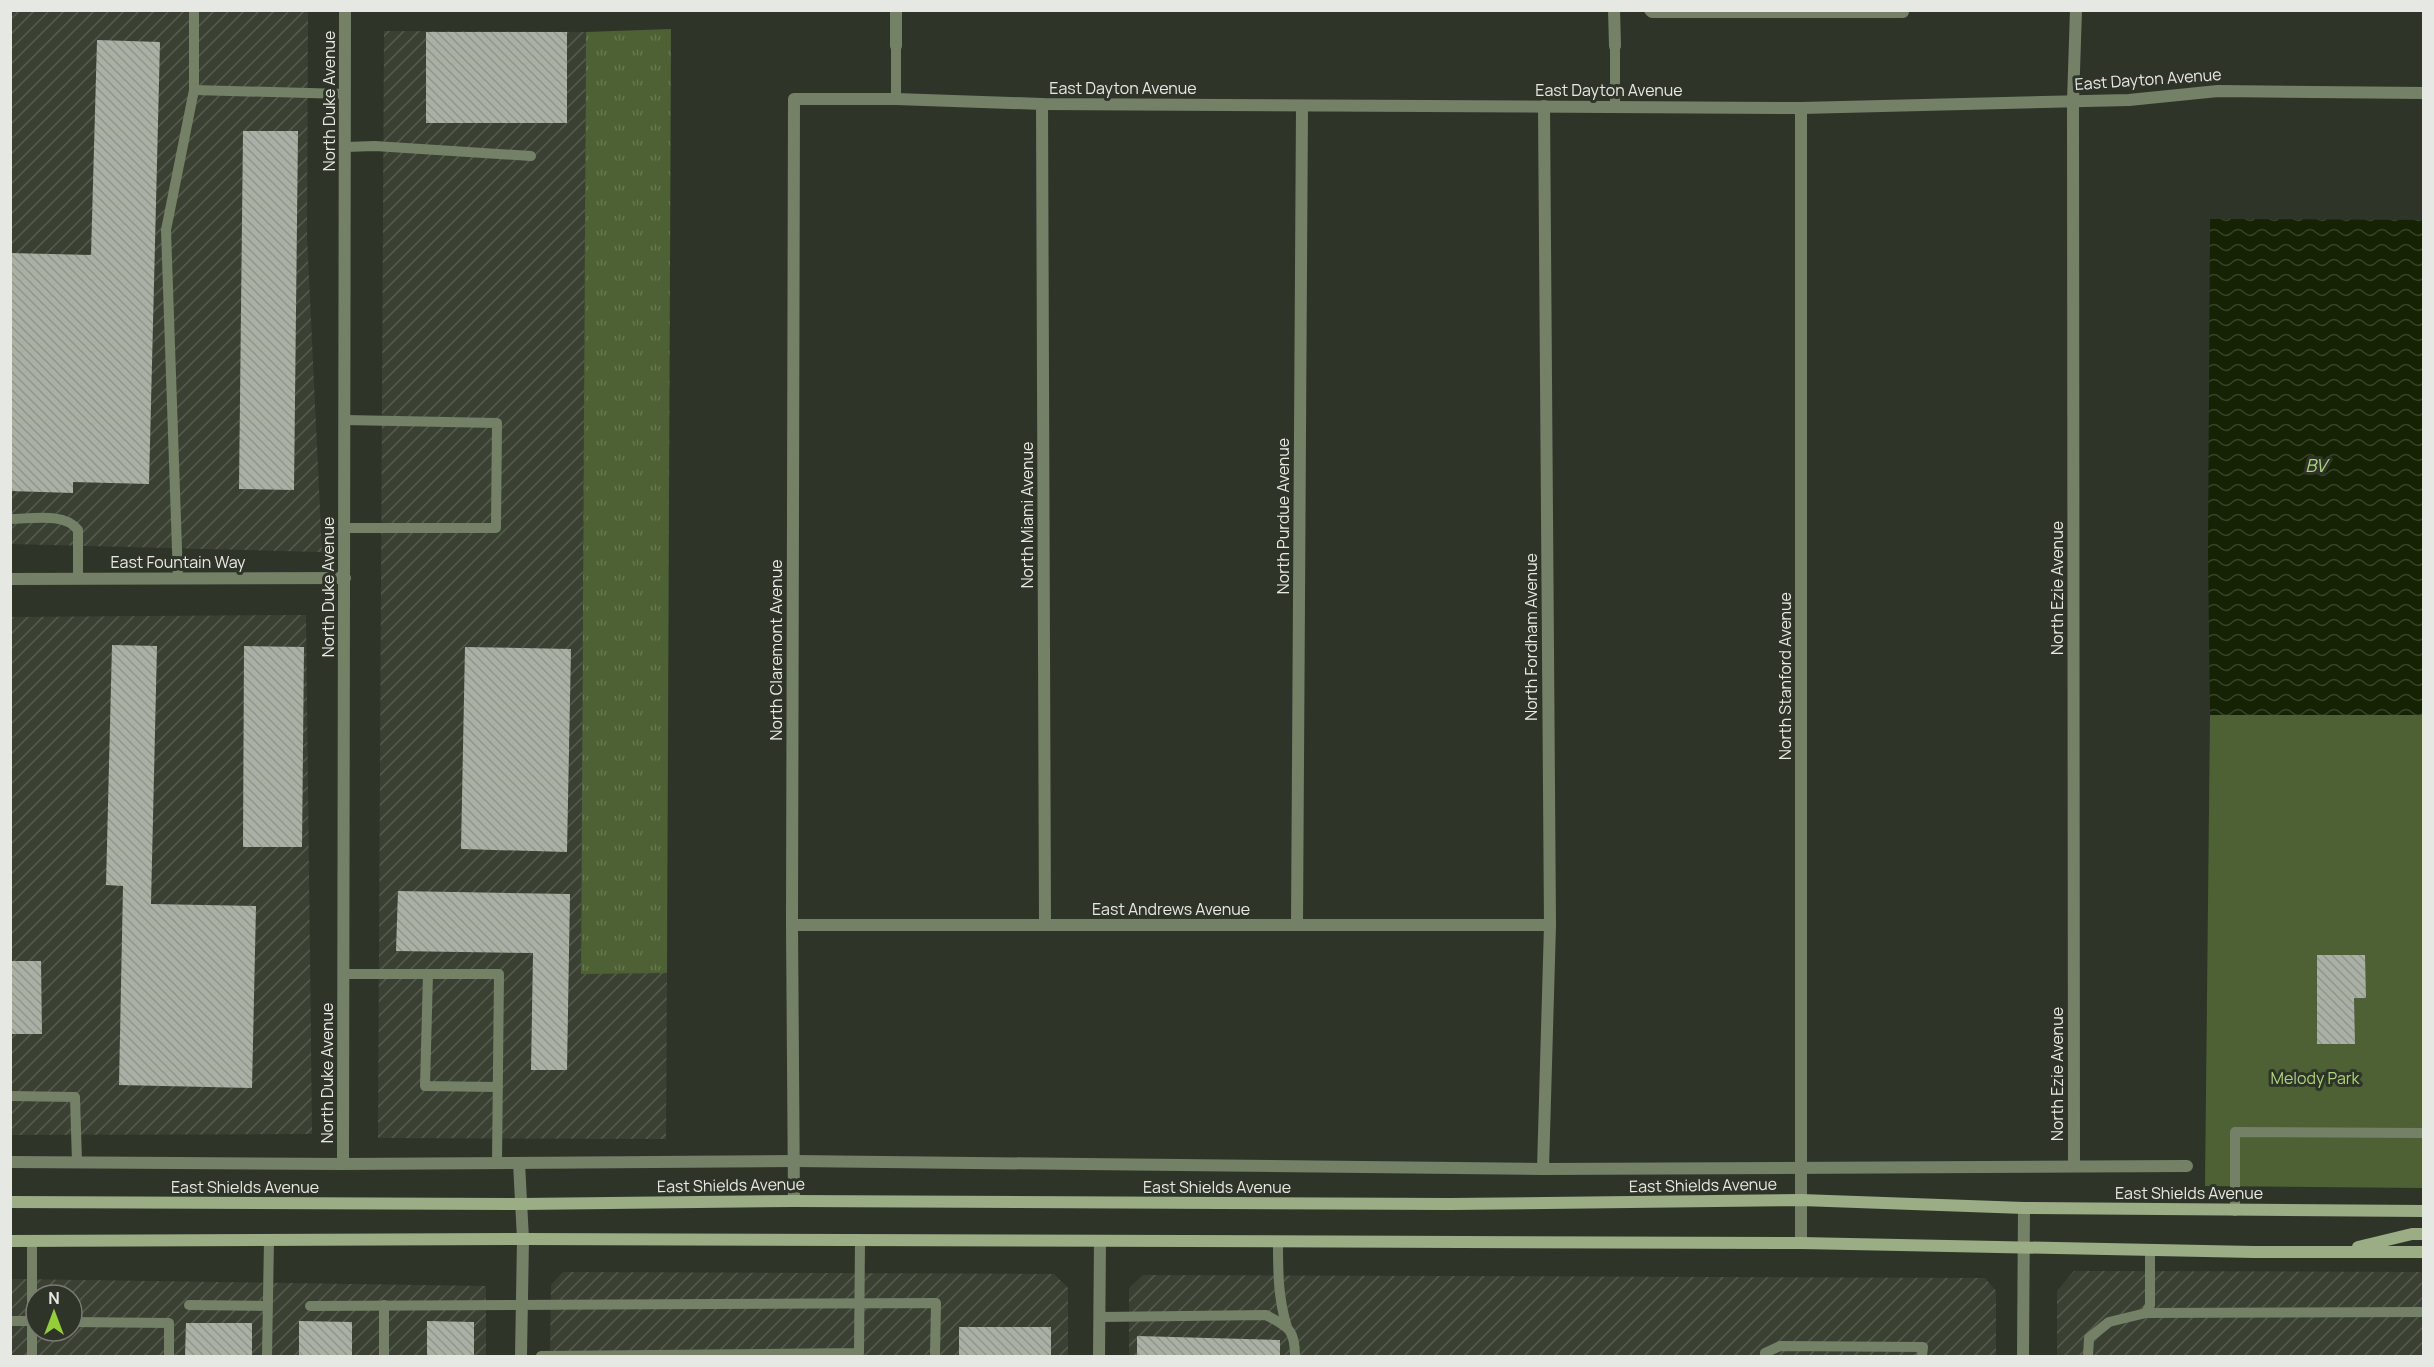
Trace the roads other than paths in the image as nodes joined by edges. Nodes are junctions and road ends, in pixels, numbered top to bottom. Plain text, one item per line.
1 (194, 10) edge
2 (345, 10) edge
3 (896, 10) edge
4 (1614, 10) edge
5 (1650, 10) edge
6 (2076, 10) edge
7 (1903, 12) dead end
8 (896, 46) joint
9 (1615, 46) joint
10 (194, 90) junction
11 (2424, 93) edge
12 (345, 94) junction
13 (794, 99) joint
14 (896, 99) junction
15 (2073, 100) junction
16 (1042, 104) junction
17 (1302, 106) junction
18 (1544, 106) junction
19 (1616, 106) junction
20 (1801, 108) junction
21 (345, 147) junction
22 (531, 156) dead end
23 (345, 420) junction
24 (10, 519) edge
25 (345, 528) junction
26 (177, 578) junction
27 (345, 578) junction
28 (10, 579) edge
29 (78, 579) junction
30 (792, 926) junction
31 (1045, 926) junction
32 (1297, 926) junction
33 (1550, 926) junction
34 (344, 974) junction
35 (428, 974) junction
36 (498, 1087) junction
37 (10, 1096) edge
38 (2424, 1133) edge
39 (794, 1161) junction
40 (10, 1162) edge
41 (77, 1162) junction
42 (498, 1163) junction
43 (519, 1163) junction
44 (343, 1164) junction
45 (1801, 1166) junction
46 (2074, 1166) junction
47 (2187, 1166) dead end
48 (1543, 1169) junction
49 (1801, 1200) junction
50 (794, 1201) junction
51 (10, 1202) edge
52 (521, 1204) junction
53 (2024, 1208) junction
54 (2235, 1210) junction
55 (2424, 1211) edge
56 (2424, 1234) edge
57 (523, 1239) junction
58 (32, 1240) junction
59 (269, 1240) junction
60 (10, 1241) edge
61 (860, 1241) junction
62 (1100, 1241) junction
63 (1278, 1242) junction
64 (1801, 1243) junction
65 (2023, 1246) junction
66 (2150, 1250) junction
67 (2336, 1252) junction
68 (2424, 1252) edge
69 (33, 1283) edge
70 (859, 1303) junction
71 (189, 1305) dead end
72 (384, 1305) junction
73 (522, 1305) junction
74 (267, 1306) junction
75 (310, 1306) dead end
76 (2424, 1312) edge
77 (2146, 1313) junction
78 (1100, 1317) junction
79 (84, 1322) edge
80 (1287, 1327) junction
81 (935, 1354) dead end
82 (169, 1356) edge
83 (267, 1356) edge
84 (384, 1356) edge
85 (521, 1356) edge
86 (542, 1356) edge
87 (1099, 1356) edge
88 (1295, 1356) edge
89 (1764, 1356) edge
90 (1923, 1356) edge
91 (2023, 1356) edge
92 (2088, 1356) edge

1 - 10 lane
2 - 12 street, North Duke Avenue
3 - 8 street
4 - 9 street
5 - 7 street
6 - 15 street, North Ezie Avenue
8 - 14 lane
9 - 19 lane
10 - 12 lane
10 - 26 lane
11 - 15 street, East Dayton Avenue
12 - 21 street, North Duke Avenue
13 - 14 street, East Dayton Avenue
13 - 30 street, North Claremont Avenue
14 - 16 street, East Dayton Avenue
15 - 20 street, East Dayton Avenue
15 - 46 street, North Ezie Avenue
16 - 17 street, East Dayton Avenue
16 - 31 street, North Miami Avenue
17 - 18 street, East Dayton Avenue
17 - 32 street, North Purdue Avenue
18 - 19 street, East Dayton Avenue
18 - 33 street, North Fordham Avenue
19 - 20 street, East Dayton Avenue
20 - 45 street, North Stanford Avenue
21 - 22 lane
21 - 23 street, North Duke Avenue
23 - 25 street, North Duke Avenue
23 - 25 lane
24 - 29 lane
25 - 27 street, North Duke Avenue
26 - 27 street, East Fountain Way
26 - 29 street, East Fountain Way
27 - 34 street, North Duke Avenue
28 - 29 street, East Fountain Way
30 - 31 street, East Andrews Avenue
30 - 39 street, North Claremont Avenue
31 - 32 street, East Andrews Avenue
32 - 33 street, East Andrews Avenue
33 - 48 street, North Fordham Avenue
34 - 35 lane
34 - 44 street, North Duke Avenue
35 - 36 lane
35 - 36 lane
36 - 42 lane
37 - 41 lane
38 - 54 lane
39 - 43 street, East Shields Avenue
39 - 48 street, East Shields Avenue
39 - 50 street, North Claremont Avenue
40 - 41 street, East Shields Avenue
41 - 44 street, East Shields Avenue
42 - 43 street, East Shields Avenue
42 - 44 street, East Shields Avenue
43 - 52 street
45 - 46 street, East Shields Avenue
45 - 48 street, East Shields Avenue
45 - 49 street, North Stanford Avenue
46 - 47 street, East Shields Avenue
49 - 50 main road, East Shields Avenue
49 - 53 main road, East Shields Avenue
49 - 64 street, North Stanford Avenue
50 - 52 main road, East Shields Avenue
51 - 52 main road, East Shields Avenue
52 - 57 street
53 - 54 main road, East Shields Avenue
53 - 65 street
54 - 55 main road, East Shields Avenue
56 - 67 main road
57 - 59 main road
57 - 61 main road
57 - 73 street
58 - 59 main road
58 - 60 main road
58 - 69 lane
59 - 74 lane
61 - 62 main road
61 - 70 lane
62 - 63 main road
62 - 78 street
63 - 64 main road
63 - 80 lane
64 - 65 main road
65 - 66 main road
65 - 91 street
66 - 67 main road
66 - 77 lane
67 - 68 main road
70 - 73 lane
70 - 81 lane
70 - 86 lane
71 - 74 lane
72 - 73 lane
72 - 75 lane
72 - 84 lane
73 - 85 street
74 - 83 lane
76 - 77 lane
77 - 92 lane
78 - 80 lane
78 - 87 street
79 - 82 lane
80 - 88 lane
89 - 90 lane

